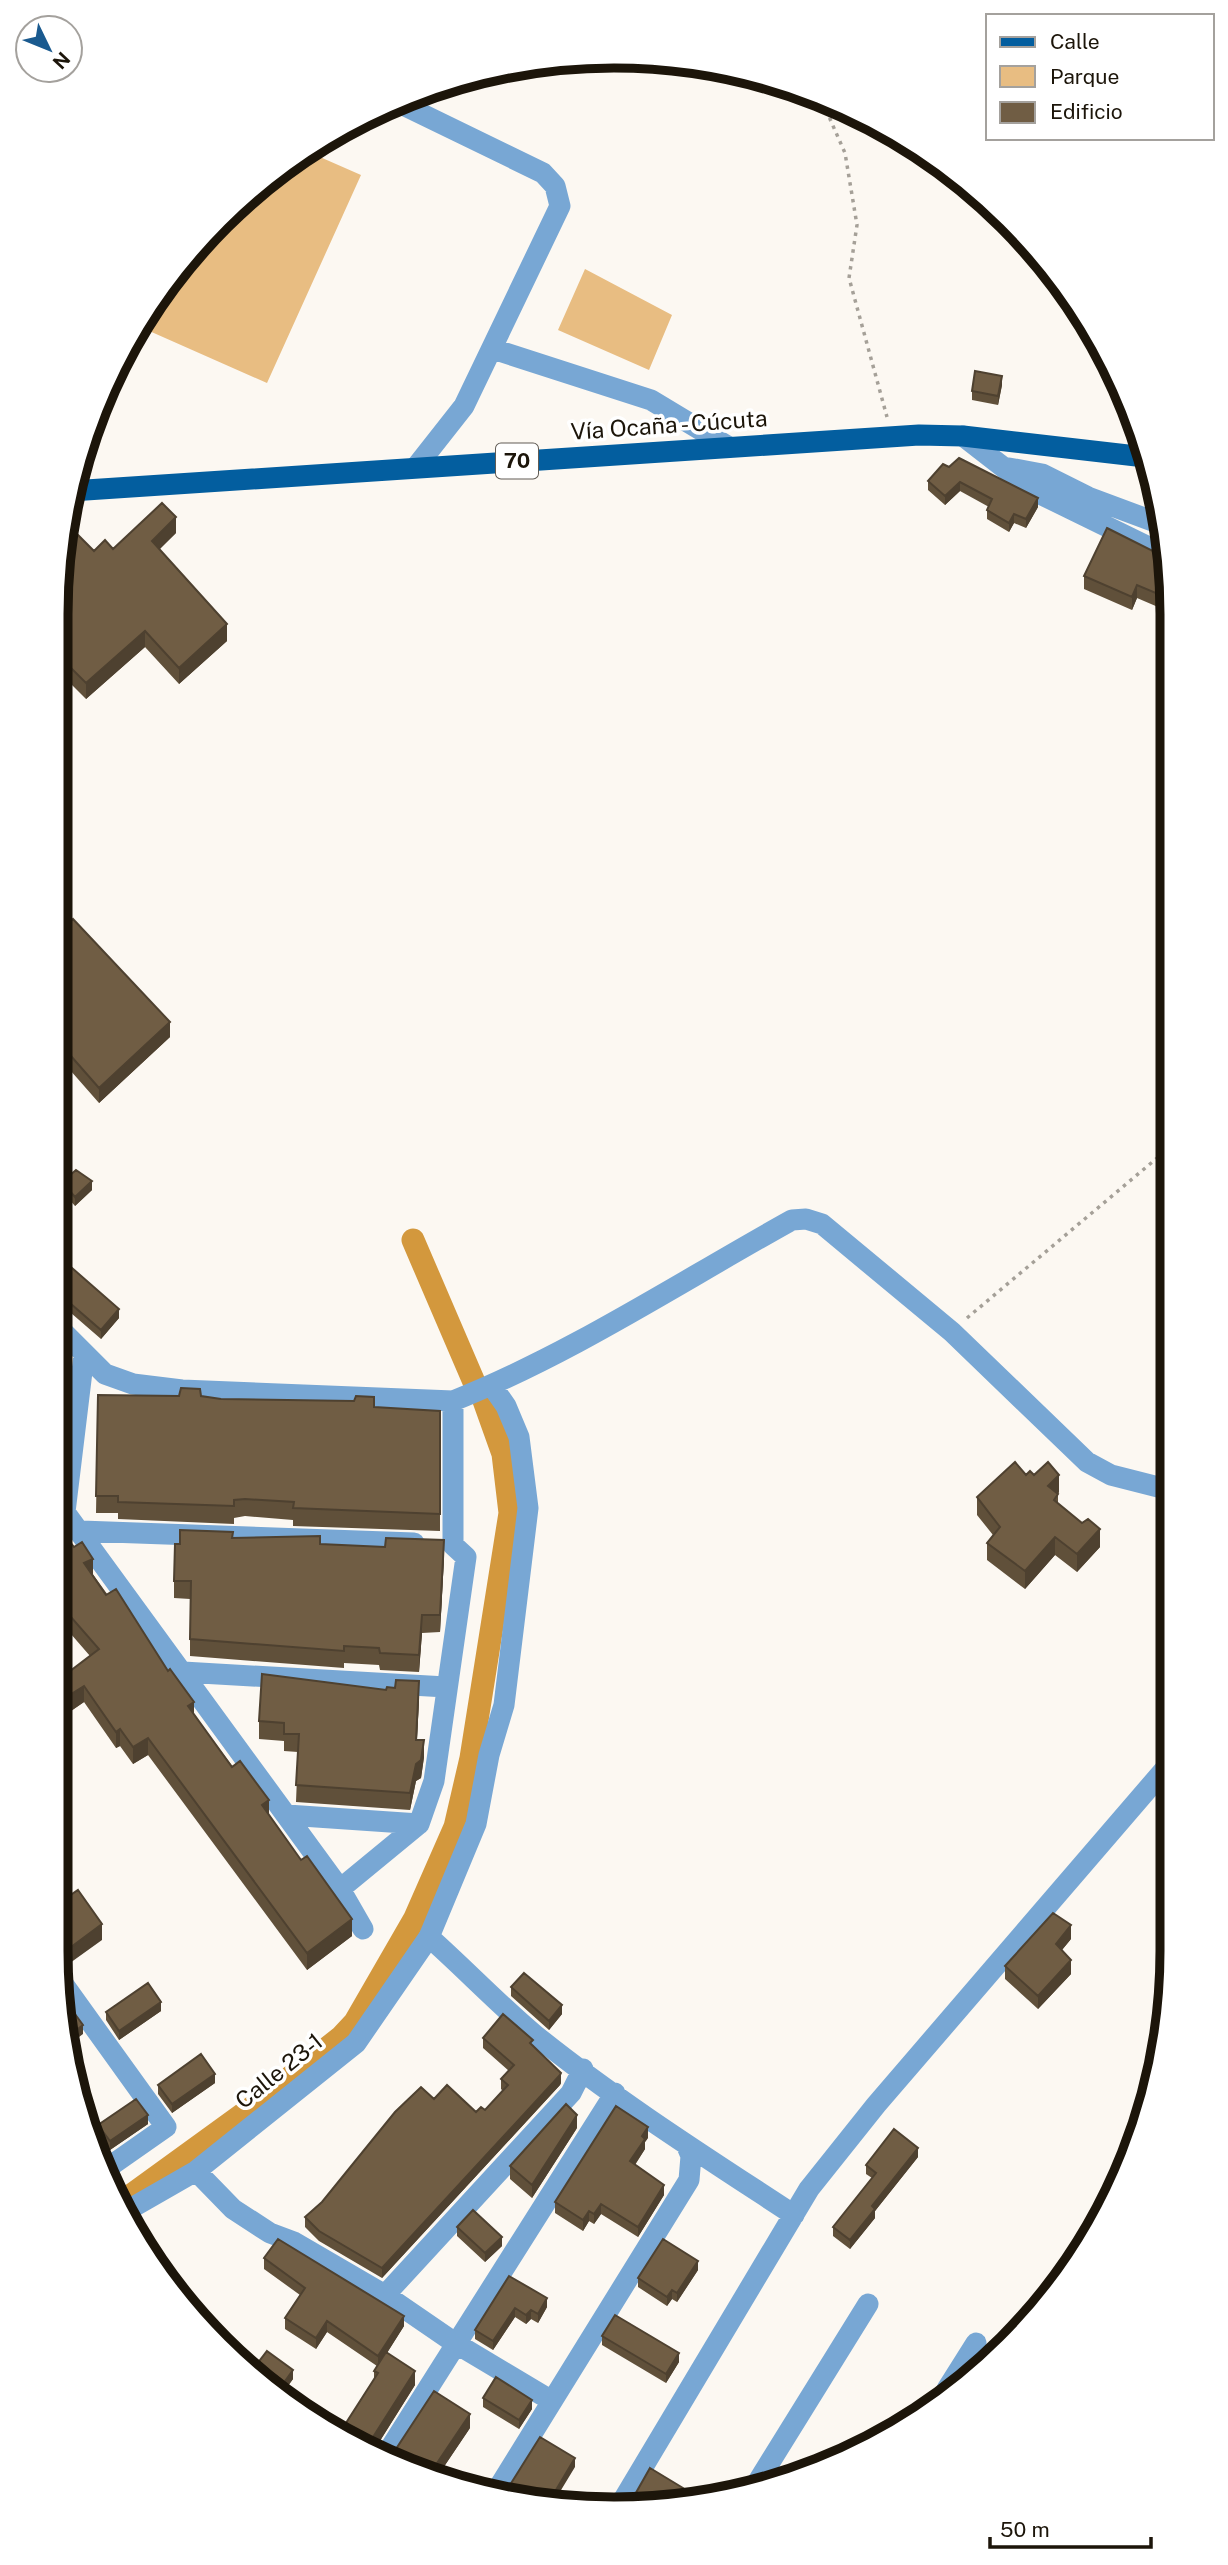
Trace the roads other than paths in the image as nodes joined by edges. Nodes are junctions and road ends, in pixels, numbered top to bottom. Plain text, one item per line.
1 (410, 108) edge
2 (493, 349) junction
3 (963, 436) junction
4 (729, 447) junction
5 (1136, 456) edge
6 (416, 467) junction
7 (1007, 468) junction
8 (82, 494) edge
9 (1151, 521) edge
10 (1156, 551) edge
11 (68, 1338) edge
12 (84, 1355) junction
13 (492, 1386) junction
14 (453, 1401) junction
15 (68, 1415) edge
16 (1160, 1487) edge
17 (68, 1515) edge
18 (81, 1531) junction
19 (453, 1545) junction
20 (183, 1672) junction
21 (446, 1687) junction
22 (1160, 1775) edge
23 (287, 1815) junction
24 (419, 1824) junction
25 (340, 1889) junction
26 (363, 1929) dead end
27 (429, 1937) junction
28 (70, 1993) edge
29 (583, 2069) junction
30 (615, 2093) junction
31 (686, 2144) junction
32 (112, 2165) edge
33 (196, 2171) junction
34 (133, 2207) edge
35 (794, 2215) junction
36 (385, 2295) junction
37 (868, 2304) dead end
38 (455, 2343) junction
39 (976, 2343) dead end
40 (955, 2377) edge
41 (552, 2401) junction
42 (390, 2448) edge
43 (761, 2476) edge
44 (501, 2484) edge
45 (625, 2497) edge

1 - 2 street
2 - 4 street
2 - 6 street
3 - 4 main road, Vía Ocaña - Cúcuta / 70
3 - 5 main road, Vía Ocaña - Cúcuta / 70
3 - 7 street
4 - 6 main road, Vía Ocaña - Cúcuta / 70
6 - 8 main road, Vía Ocaña - Cúcuta / 70
7 - 9 street
7 - 10 street
11 - 12 street
12 - 14 street
12 - 15 street
13 - 14 street
13 - 16 street
13 - 27 street, Calle 23-1
14 - 19 street
17 - 18 street
18 - 19 street
18 - 20 street
19 - 21 street
20 - 21 street
20 - 23 street
21 - 24 street
22 - 35 street
23 - 24 street
23 - 25 street
24 - 25 street
25 - 26 street
27 - 29 street
27 - 33 street, Calle 23-1
28 - 32 street
29 - 30 street
29 - 36 street
30 - 31 street
30 - 38 street
31 - 35 street
31 - 41 street
33 - 34 street, Calle 23-1
33 - 36 street
35 - 45 street
36 - 38 street
37 - 43 street
38 - 41 street
38 - 42 street
39 - 40 street
41 - 44 street

